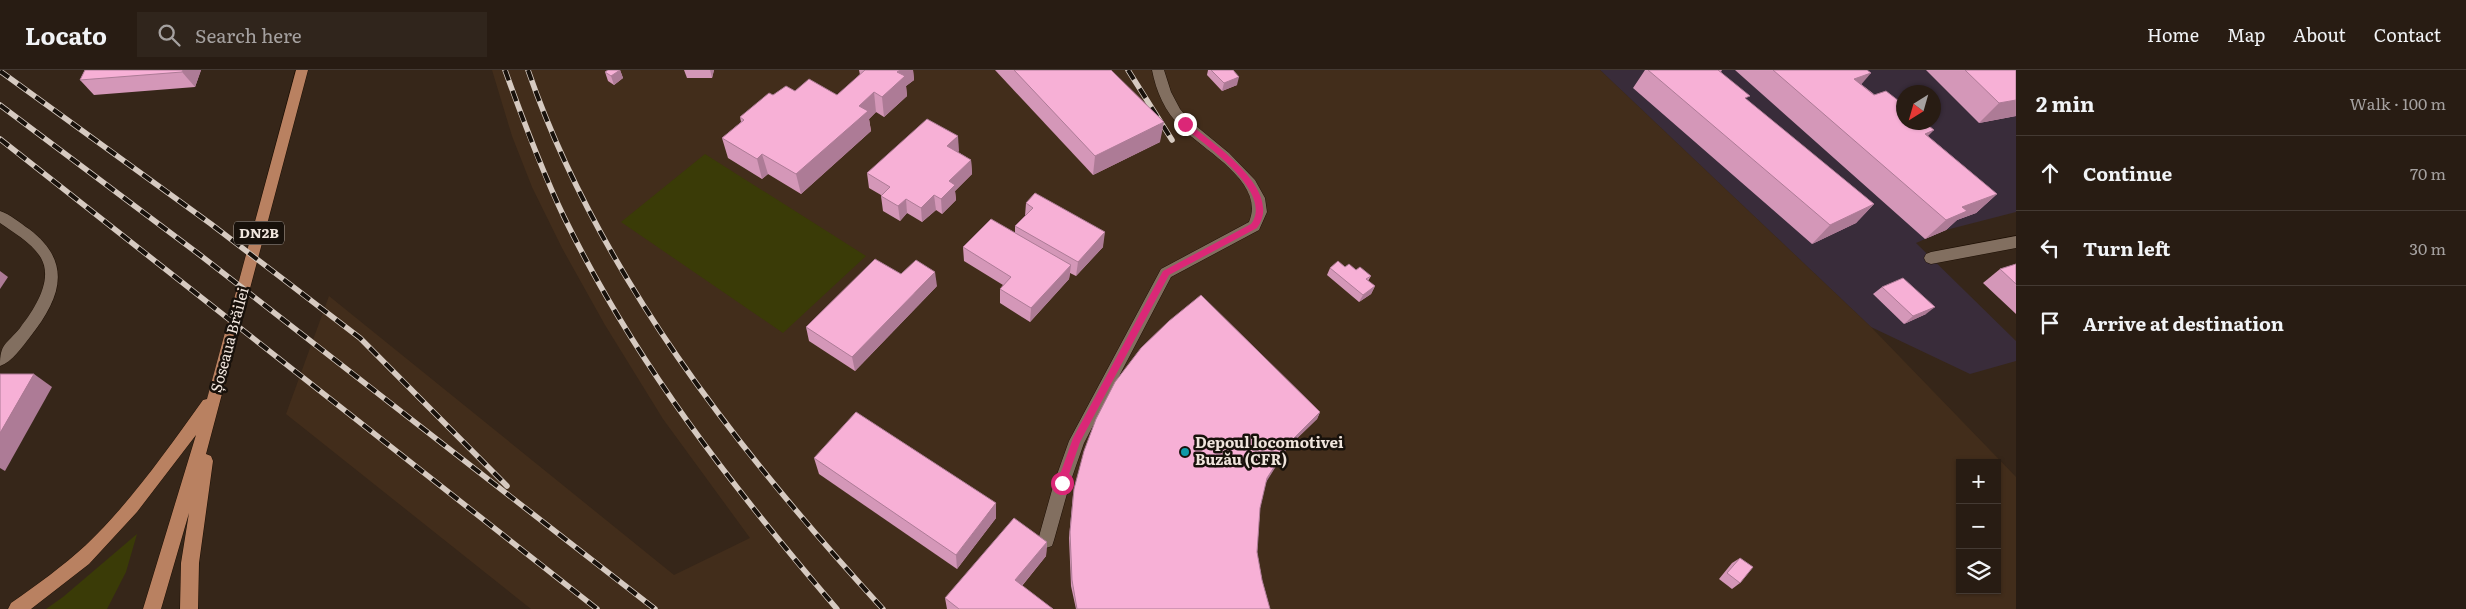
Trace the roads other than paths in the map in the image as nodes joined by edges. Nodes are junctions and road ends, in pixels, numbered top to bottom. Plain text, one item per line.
1 (302, 70) edge
2 (1158, 70) edge
3 (0, 216) edge
4 (2016, 242) edge
5 (1931, 258) dead end
6 (0, 360) edge
7 (216, 396) junction
8 (1046, 540) edge
9 (17, 609) edge
10 (152, 609) edge
11 (189, 609) edge

1 - 7 main road, Șoseaua Brăilei / DN2B
2 - 8 street
3 - 6 street
4 - 5 street
7 - 9 main road
7 - 10 main road, Șoseaua Brăilei / DN2B
7 - 11 main road

